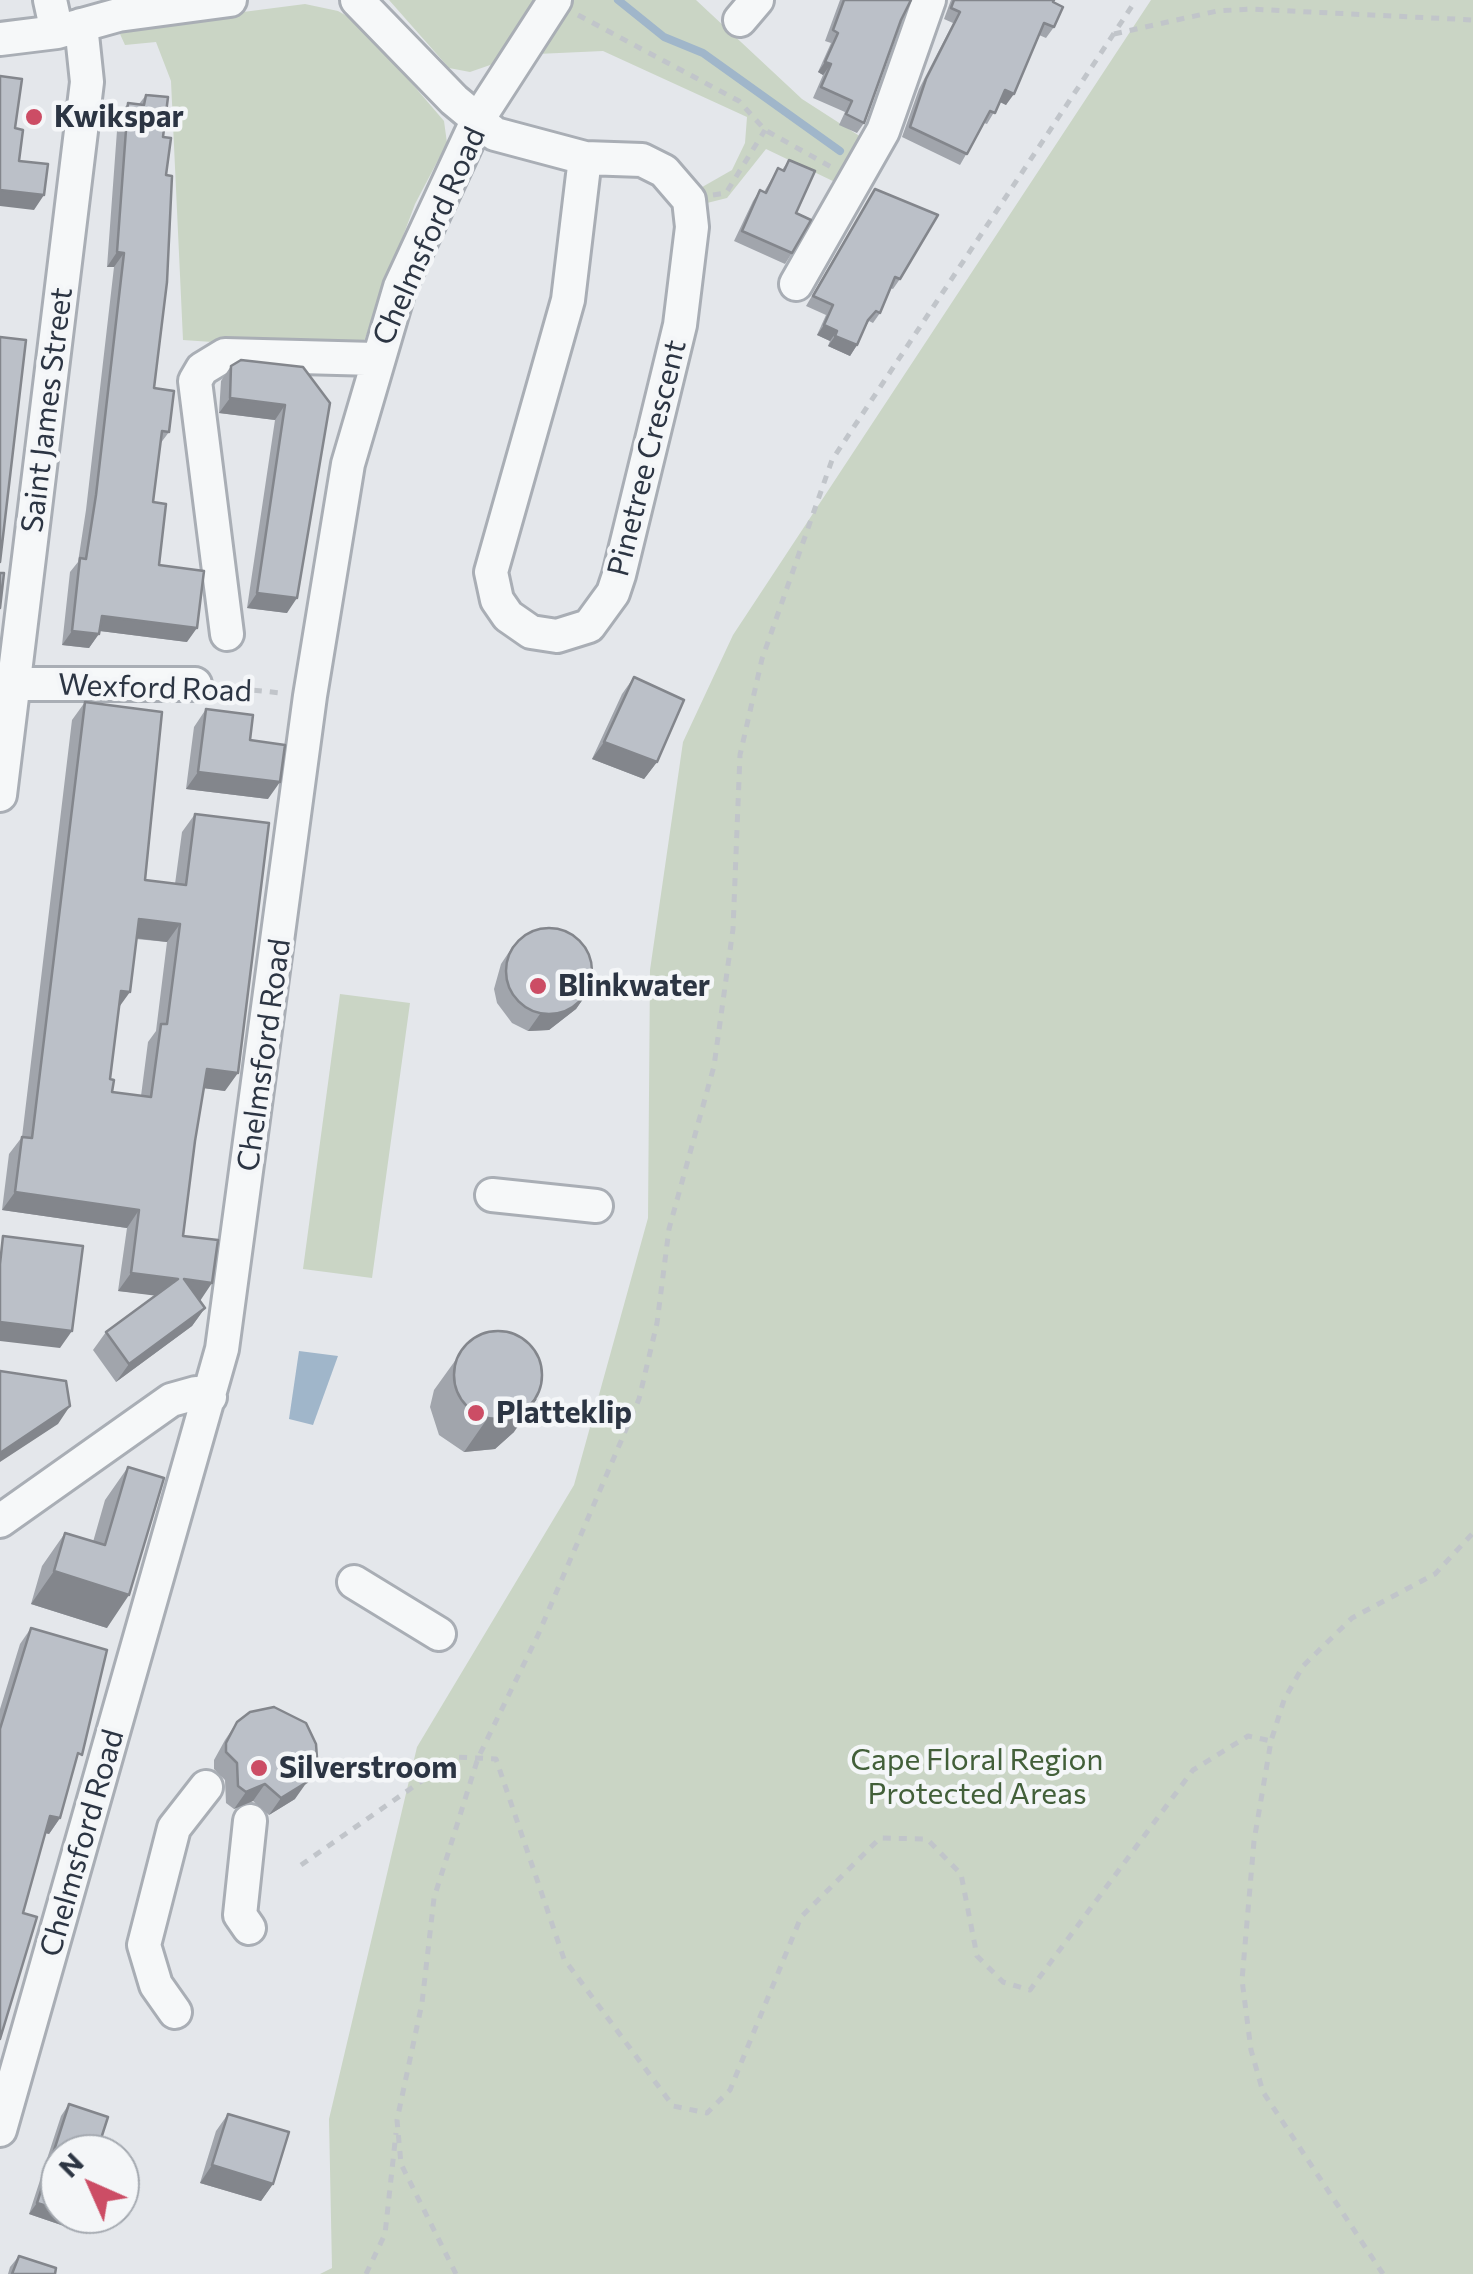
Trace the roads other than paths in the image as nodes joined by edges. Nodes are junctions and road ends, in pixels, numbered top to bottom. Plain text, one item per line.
1 (230, 0) edge
2 (358, 0) edge
3 (929, 0) edge
4 (554, 1) edge
5 (62, 19) edge
6 (0, 39) edge
7 (477, 122) junction
8 (585, 158) junction
9 (796, 284) dead end
10 (375, 359) junction
11 (226, 634) dead end
12 (7, 684) edge
13 (194, 684) road end
14 (0, 795) edge
15 (492, 1195) dead end
16 (596, 1206) dead end
17 (210, 1397) junction
18 (0, 1521) edge
19 (354, 1582) dead end
20 (439, 1634) dead end
21 (206, 1787) dead end
22 (250, 1821) dead end
23 (249, 1928) dead end
24 (175, 2012) dead end
25 (0, 2130) edge

1 - 5 street
2 - 7 street
3 - 9 street
4 - 7 street, Chelmsford Road
5 - 6 street
5 - 12 street, Saint James Street
7 - 8 street
7 - 10 street, Chelmsford Road
8 - 8 street, Pinetree Crescent
10 - 11 street
10 - 17 street, Chelmsford Road
12 - 13 street, Wexford Road
12 - 14 street, Saint James Street
15 - 16 street
17 - 18 street
17 - 25 street, Chelmsford Road
19 - 20 street
21 - 24 street
22 - 23 street

